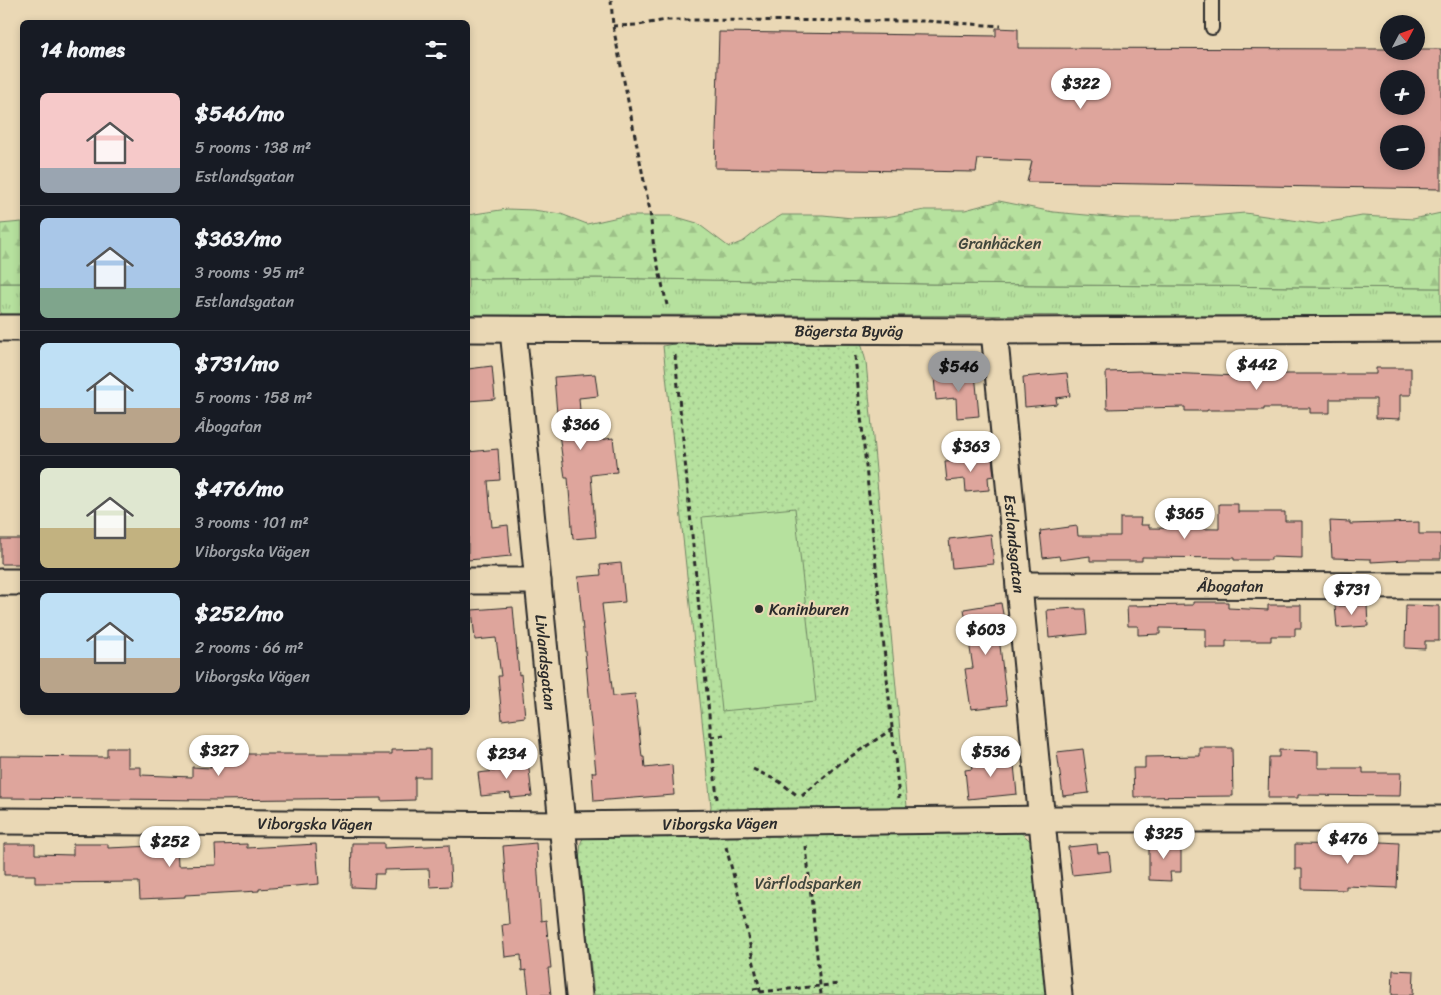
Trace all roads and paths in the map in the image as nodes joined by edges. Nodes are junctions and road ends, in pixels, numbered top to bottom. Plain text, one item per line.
1 (611, 0) edge
2 (1212, 0) edge
3 (613, 26) junction
4 (1001, 26) dead end
5 (1212, 28) dead end
6 (0, 328) edge
7 (20, 328) edge
8 (1441, 329) edge
9 (470, 330) edge
10 (513, 330) junction
11 (672, 330) junction
12 (994, 331) junction
13 (855, 355) dead end
14 (470, 581) edge
15 (538, 581) junction
16 (0, 582) edge
17 (20, 582) edge
18 (1019, 585) junction
19 (1441, 586) edge
20 (892, 729) junction
21 (724, 735) dead end
22 (711, 736) junction
23 (753, 769) dead end
24 (1042, 819) junction
25 (1441, 819) edge
26 (901, 821) junction
27 (0, 822) edge
28 (804, 822) junction
29 (720, 823) junction
30 (562, 825) junction
31 (840, 984) dead end
32 (820, 986) junction
33 (753, 989) dead end
34 (760, 992) edge
35 (578, 995) edge
36 (820, 995) edge
37 (1059, 995) edge

1 - 3 path
2 - 5 lane
3 - 4 path
3 - 11 path
6 - 7 street
8 - 12 street, Bägersta Byväg
9 - 10 street, Bägersta Byväg
10 - 11 street, Bägersta Byväg
10 - 15 street, Livlandsgatan
11 - 12 street, Bägersta Byväg
11 - 22 path
12 - 18 street, Estlandsgatan
13 - 20 path
14 - 15 street
15 - 30 street, Livlandsgatan
16 - 17 street
18 - 19 street, Åbogatan
18 - 24 street, Estlandsgatan
20 - 23 path
20 - 26 path
21 - 22 path
22 - 29 path
24 - 25 street, Viborgska Vägen
24 - 26 street, Viborgska Vägen
24 - 37 street, Estlandsgatan
26 - 28 street, Viborgska Vägen
27 - 30 street, Viborgska Vägen
28 - 29 street, Viborgska Vägen
28 - 32 path
29 - 30 street, Viborgska Vägen
29 - 34 path
30 - 35 street, Livlandsgatan
31 - 32 path
32 - 34 path
32 - 36 path
33 - 34 path

